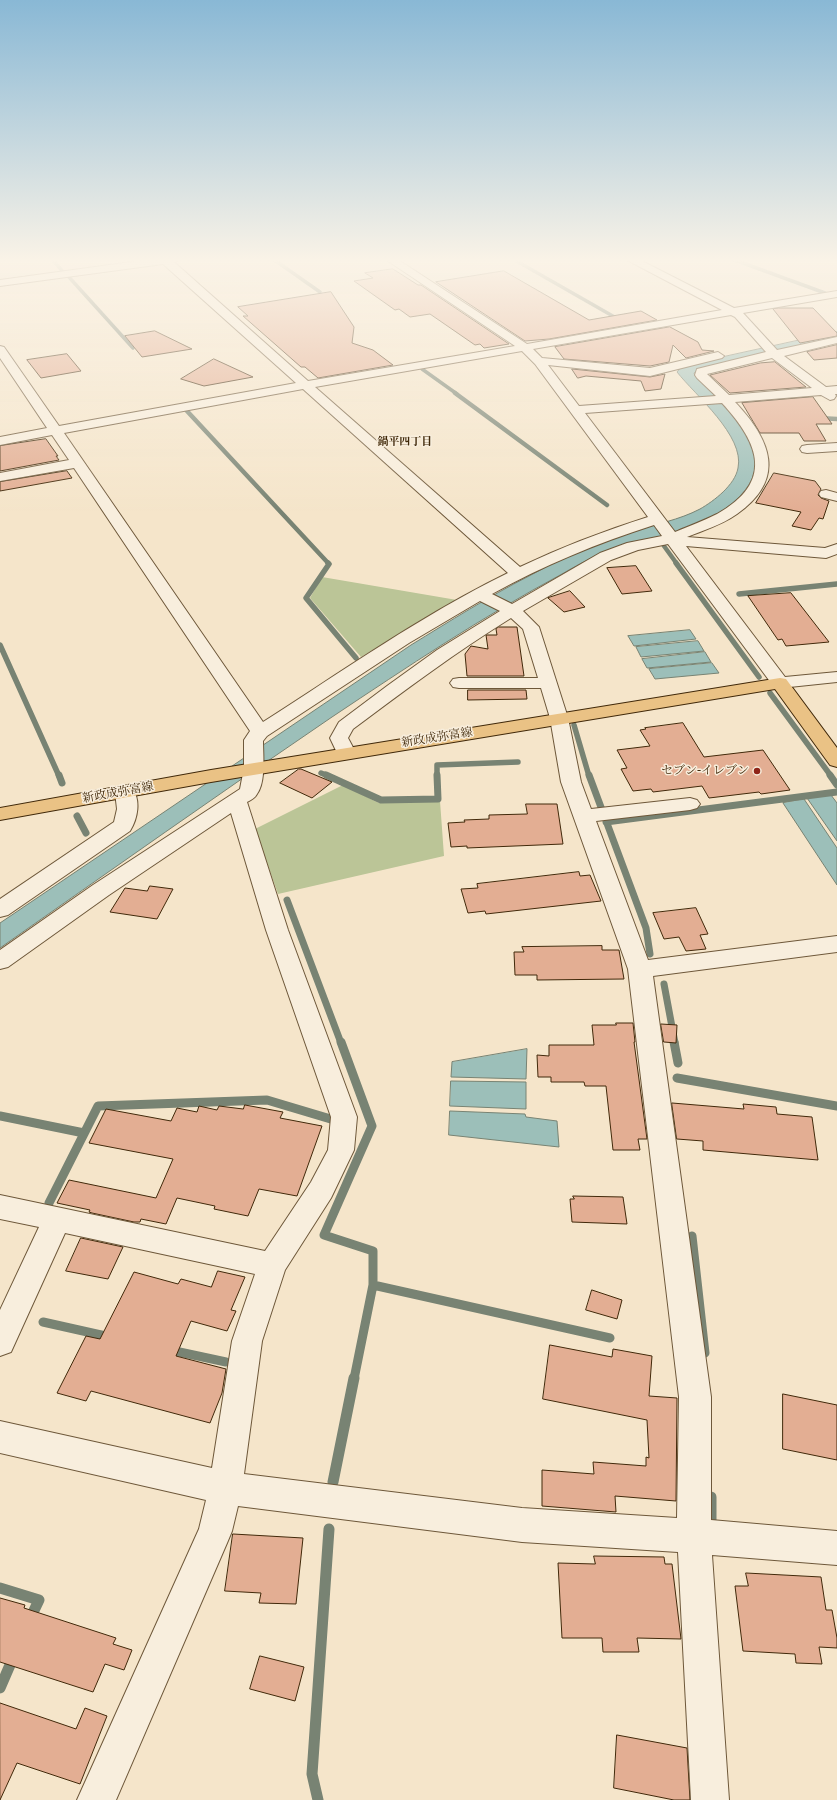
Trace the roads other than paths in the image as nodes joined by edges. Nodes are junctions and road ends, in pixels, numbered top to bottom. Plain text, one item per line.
1 (259, 343) edge
2 (517, 343) edge
3 (554, 343) edge
4 (764, 343) edge
5 (793, 343) edge
6 (817, 343) edge
7 (525, 348) junction
8 (0, 349) edge
9 (770, 350) junction
10 (539, 361) junction
11 (305, 385) junction
12 (831, 391) edge
13 (634, 392) dead end
14 (724, 399) junction
15 (837, 402) edge
16 (636, 405) junction
17 (577, 410) junction
18 (55, 431) junction
19 (0, 441) edge
20 (837, 447) edge
21 (807, 449) dead end
22 (77, 463) junction
23 (0, 477) edge
24 (667, 531) junction
25 (837, 549) edge
26 (520, 575) junction
27 (483, 596) junction
28 (509, 608) junction
29 (837, 677) edge
30 (459, 683) dead end
31 (548, 683) junction
32 (780, 683) junction
33 (559, 718) junction
34 (260, 732) junction
35 (346, 753) junction
36 (837, 761) edge
37 (253, 765) junction
38 (125, 792) junction
39 (237, 801) junction
40 (690, 804) dead end
41 (0, 814) edge
42 (596, 815) junction
43 (0, 910) edge
44 (837, 944) edge
45 (0, 961) edge
46 (640, 969) junction
47 (0, 1207) edge
48 (57, 1219) junction
49 (272, 1264) junction
50 (0, 1342) edge
51 (0, 1437) edge
52 (226, 1488) junction
53 (694, 1536) junction
54 (837, 1548) edge
55 (96, 1800) edge
56 (710, 1800) edge

1 - 11 street
2 - 7 street
3 - 7 street
4 - 9 street
5 - 9 street
6 - 9 street
7 - 10 street
7 - 11 street
8 - 18 street
9 - 10 street
9 - 12 street
9 - 14 street
10 - 17 street
11 - 18 street
11 - 26 street
12 - 14 street
12 - 15 street
13 - 16 street
14 - 16 street
14 - 24 street
16 - 17 street
17 - 24 street
18 - 19 street
18 - 22 street
20 - 21 street
22 - 23 street
22 - 34 street
24 - 25 street
24 - 26 street
24 - 28 street
24 - 32 street
26 - 27 street
27 - 28 street
27 - 34 street
28 - 31 street
28 - 35 street
29 - 32 street
30 - 31 street
31 - 33 street
32 - 33 main road, 新政成弥富線
32 - 36 main road
33 - 35 main road, 新政成弥富線
33 - 42 street
34 - 37 street
35 - 37 main road, 新政成弥富線
37 - 38 main road, 新政成弥富線
37 - 39 street
38 - 41 main road, 新政成弥富線
38 - 43 street
39 - 45 street
39 - 49 street
40 - 42 street
42 - 46 street
44 - 46 street
46 - 53 street
47 - 48 street
48 - 49 street
48 - 50 street
49 - 52 street
51 - 52 street
52 - 53 street
52 - 55 street
53 - 54 street
53 - 56 street

